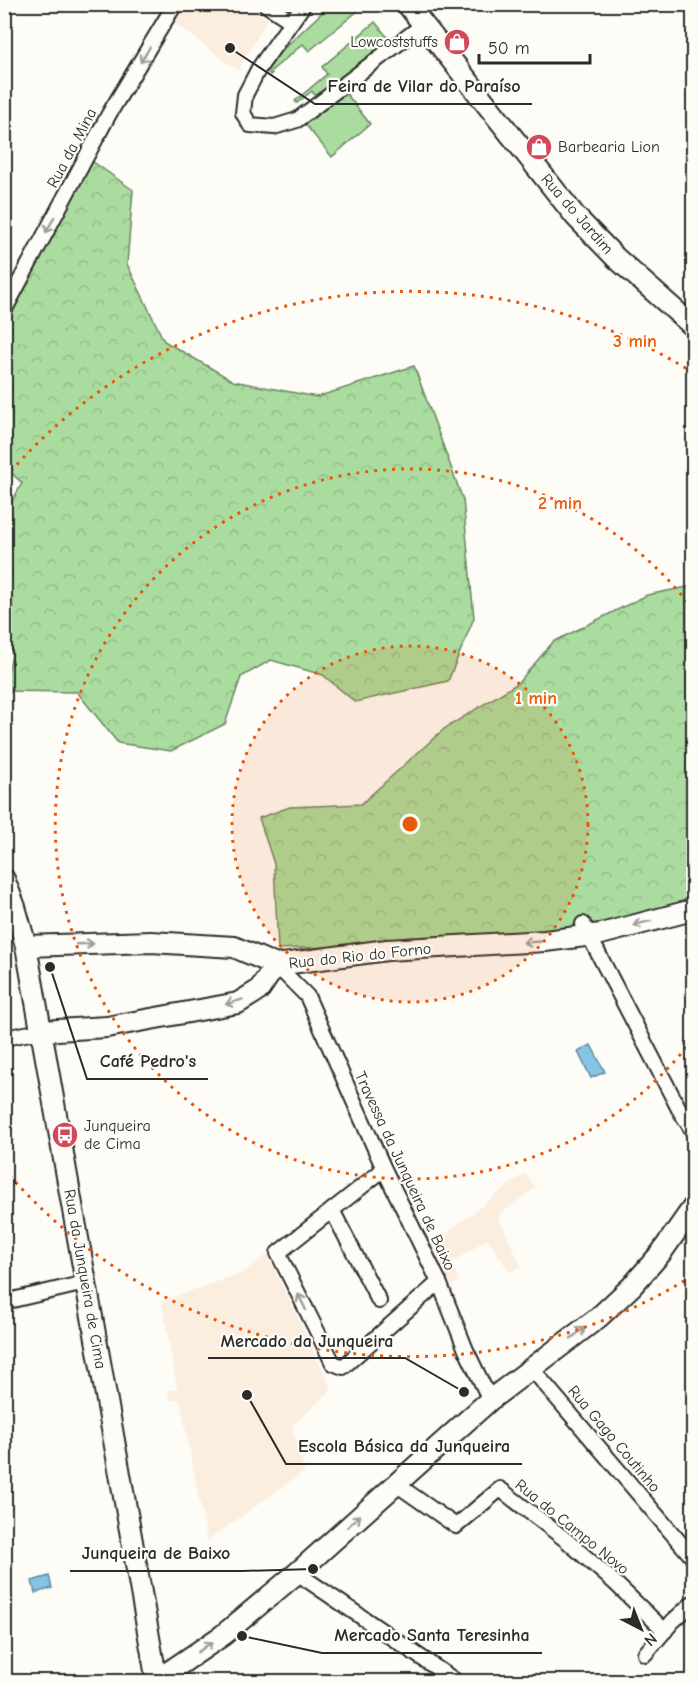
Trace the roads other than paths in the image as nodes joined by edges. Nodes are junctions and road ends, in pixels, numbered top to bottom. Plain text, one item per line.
1 (175, 4) edge
2 (265, 4) edge
3 (304, 4) edge
4 (407, 4) edge
5 (291, 21) junction
6 (423, 25) junction
7 (4, 311) edge
8 (693, 327) edge
9 (4, 879) edge
10 (693, 909) edge
11 (586, 929) junction
12 (26, 946) junction
13 (276, 965) junction
14 (41, 1031) junction
15 (4, 1038) edge
16 (693, 1133) edge
17 (384, 1169) junction
18 (693, 1206) edge
19 (332, 1210) junction
20 (86, 1282) junction
21 (439, 1282) junction
22 (379, 1301) dead end
23 (4, 1302) edge
24 (532, 1369) junction
25 (490, 1400) junction
26 (396, 1484) junction
27 (693, 1558) edge
28 (297, 1573) junction
29 (693, 1602) edge
30 (664, 1631) junction
31 (645, 1653) dead end
32 (157, 1681) edge
33 (457, 1682) edge

1 -> 7 street, Rua da Mina
2 - 5 street
3 - 5 street
4 - 6 street, Rua do Jardim
5 - 6 street
6 - 8 street, Rua do Jardim
9 - 12 street, Rua da Junqueira de Cima
10 -> 11 street, Rua do Rio do Forno
11 -> 13 street, Rua do Rio do Forno
11 - 16 street
12 -> 13 street, Rua do Rio do Forno
12 - 14 street, Rua da Junqueira de Cima
13 -> 14 street
13 - 17 street, Travessa da Junqueira de Baixo
14 - 15 street
14 - 20 street, Rua da Junqueira de Cima
17 - 19 street
17 - 21 street, Travessa da Junqueira de Baixo
24 -> 18 street
21 -> 19 street
19 - 22 street
20 - 23 street
20 - 32 street, Rua da Junqueira de Cima
21 - 25 street, Travessa da Junqueira de Baixo
24 - 25 street
24 - 27 street, Rua Gago Coutinho
25 - 26 street
28 -> 26 street
26 - 30 street, Rua do Campo Novo
32 -> 28 street
28 - 33 street
29 - 30 street
30 - 31 street

